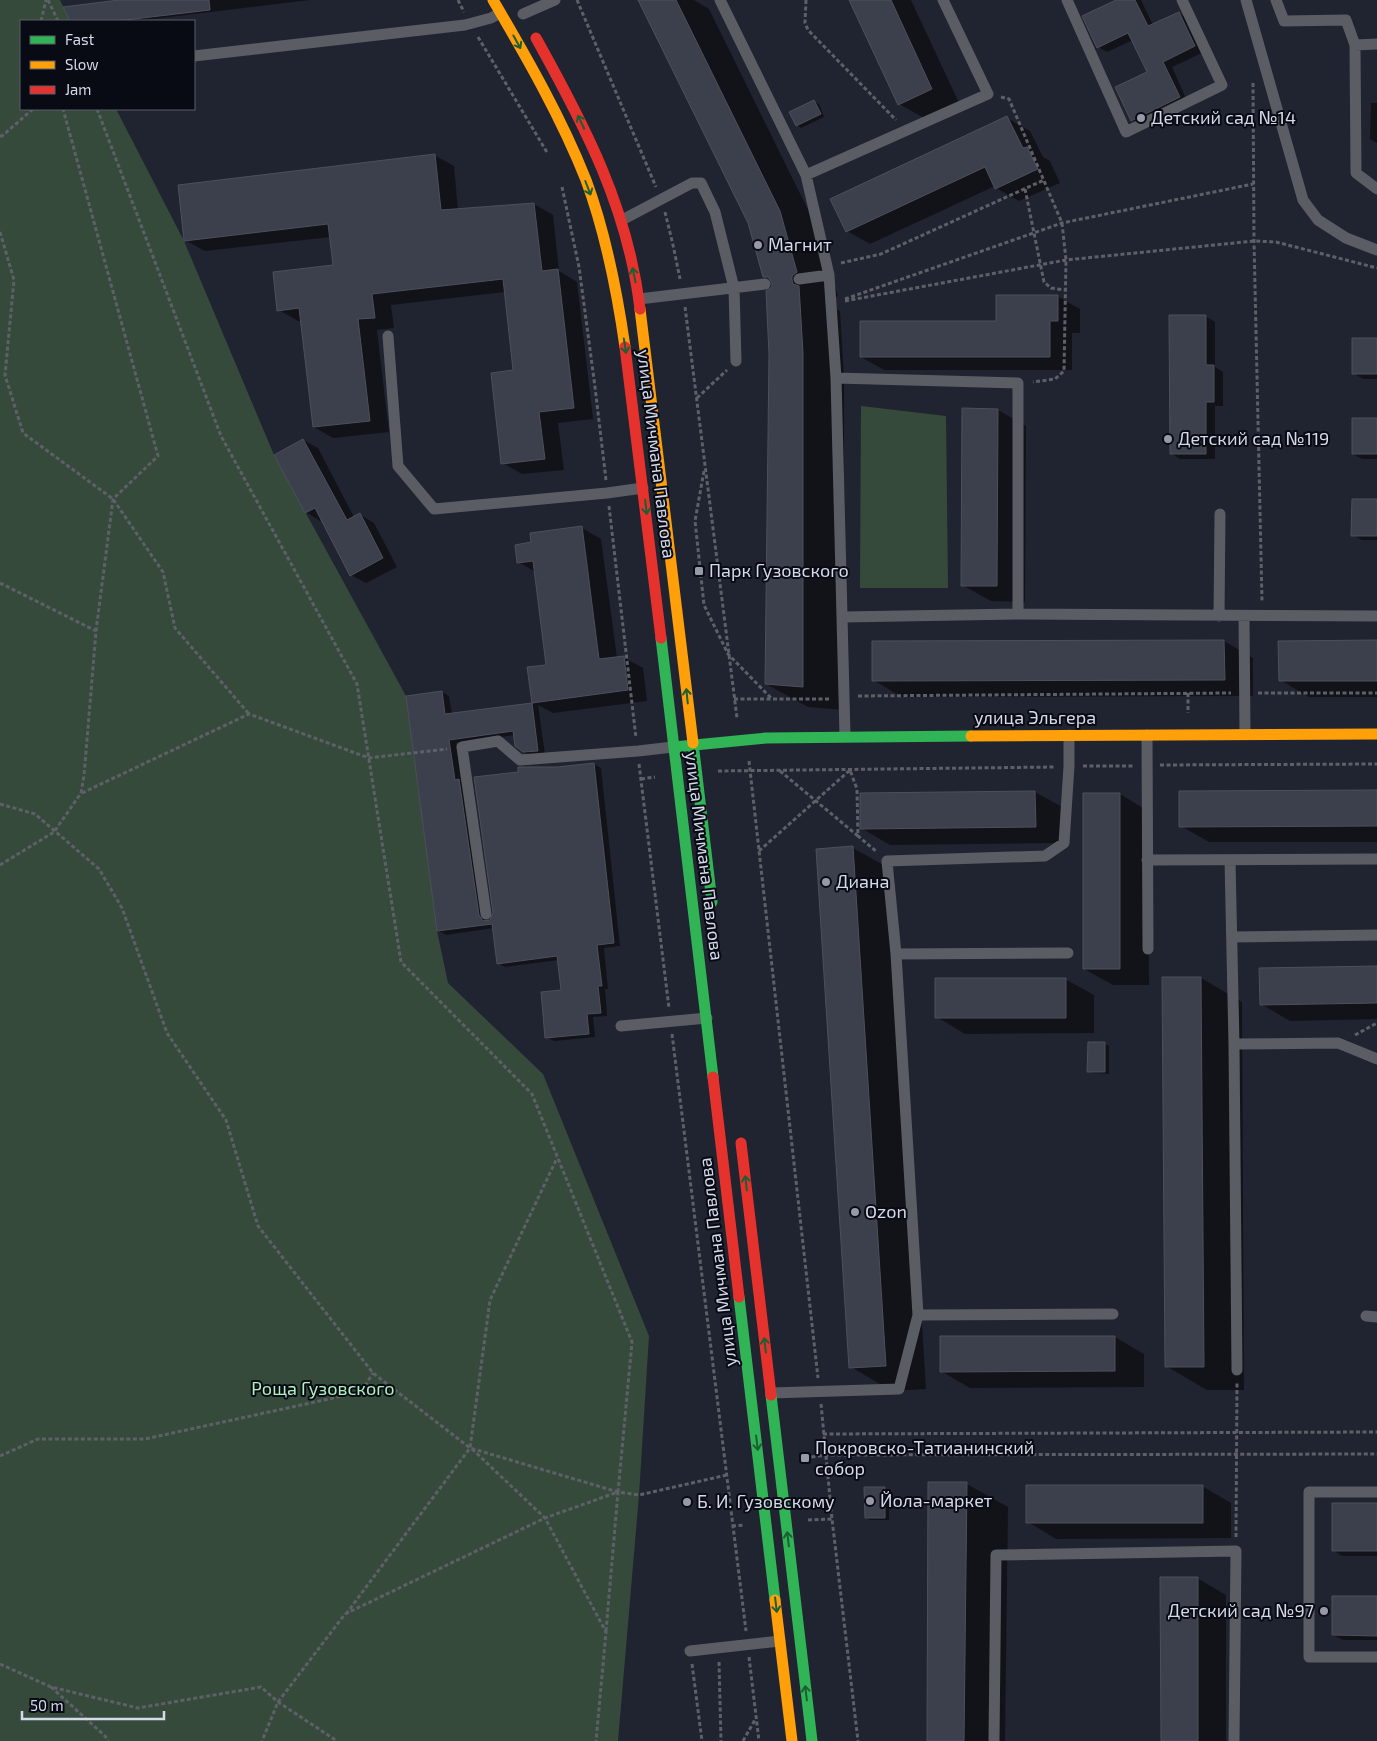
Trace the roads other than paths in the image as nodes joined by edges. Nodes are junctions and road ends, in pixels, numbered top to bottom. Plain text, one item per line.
1 (493, 0) edge
2 (555, 0) edge
3 (720, 0) edge
4 (943, 0) edge
5 (1067, 0) edge
6 (1182, 0) edge
7 (1246, 0) edge
8 (1276, 0) edge
9 (503, 18) junction
10 (525, 18) junction
11 (1377, 44) edge
12 (1355, 45) junction
13 (195, 56) edge
14 (806, 175) junction
15 (1377, 189) edge
16 (622, 220) junction
17 (1377, 250) edge
18 (828, 270) junction
19 (799, 279) dead end
20 (765, 284) dead end
21 (734, 288) junction
22 (639, 299) junction
23 (618, 302) junction
24 (388, 336) dead end
25 (736, 361) road end
26 (836, 378) junction
27 (662, 485) junction
28 (643, 488) junction
29 (1220, 514) dead end
30 (1018, 614) junction
31 (1219, 616) junction
32 (1244, 616) junction
33 (1377, 616) edge
34 (843, 617) junction
35 (1245, 734) junction
36 (1377, 734) edge
37 (1069, 735) junction
38 (1147, 735) junction
39 (845, 736) junction
40 (693, 744) junction
41 (673, 747) junction
42 (1377, 859) edge
43 (1148, 860) junction
44 (1230, 860) junction
45 (713, 910) dead end
46 (486, 914) dead end
47 (1377, 935) edge
48 (1232, 937) junction
49 (1148, 949) dead end
50 (1068, 953) dead end
51 (896, 954) junction
52 (711, 1017) junction
53 (621, 1026) dead end
54 (1234, 1044) junction
55 (1377, 1058) edge
56 (740, 1135) dead end
57 (1113, 1314) dead end
58 (918, 1315) junction
59 (1237, 1370) road end
60 (771, 1393) junction
61 (751, 1395) junction
62 (1377, 1492) edge
63 (800, 1639) junction
64 (780, 1641) junction
65 (690, 1651) road end
66 (1377, 1657) edge
67 (792, 1741) edge
68 (812, 1741) edge
69 (994, 1741) edge
70 (1234, 1741) edge

1 - 9 main road, улица Мичмана Павлова
2 - 10 lane
3 - 14 lane
4 - 14 lane
5 - 6 lane
7 - 17 lane
8 - 12 lane
9 - 10 main road
9 - 13 lane
9 -> 23 main road, улица Мичмана Павлова
16 -> 10 main road, улица Мичмана Павлова
11 - 12 lane
12 - 15 lane
14 - 18 lane
16 - 21 lane
22 -> 16 main road, улица Мичмана Павлова
18 - 19 lane
18 - 26 lane
20 - 21 lane
21 - 22 lane
21 - 25 lane
22 - 23 main road
22 - 27 main road, улица Мичмана Павлова
23 -> 28 main road, улица Мичмана Павлова
24 - 28 lane
26 - 30 lane
26 - 34 lane
27 - 28 main road
40 -> 27 main road, улица Мичмана Павлова
28 -> 41 main road, улица Мичмана Павлова
29 - 31 lane
30 - 31 lane
30 - 34 lane
31 - 32 lane
32 - 33 lane
32 - 35 lane
34 - 39 lane
35 - 36 main road, улица Эльгера
35 - 38 main road, улица Эльгера
37 - 38 main road, улица Эльгера
37 - 39 main road, улица Эльгера
37 - 51 lane
38 - 43 lane
39 - 40 main road, улица Эльгера
40 - 41 main road, улица Эльгера
40 - 45 main road, улица Мичмана Павлова
41 - 46 lane
41 - 52 main road, улица Мичмана Павлова
42 - 44 lane
43 - 44 lane
43 - 49 lane
44 - 48 lane
47 - 48 lane
48 - 54 lane
50 - 51 lane
51 - 58 lane
52 - 53 lane
52 - 61 main road, улица Мичмана Павлова
54 - 55 lane
54 - 59 lane
60 -> 56 main road, улица Мичмана Павлова
57 - 58 lane
58 - 60 lane
60 - 61 main road
63 -> 60 main road, улица Мичмана Павлова
61 -> 64 main road, улица Мичмана Павлова
62 - 66 lane
63 - 64 main road
68 -> 63 main road, улица Мичмана Павлова
64 - 65 lane
64 - 67 main road, улица Мичмана Павлова
69 - 70 lane

